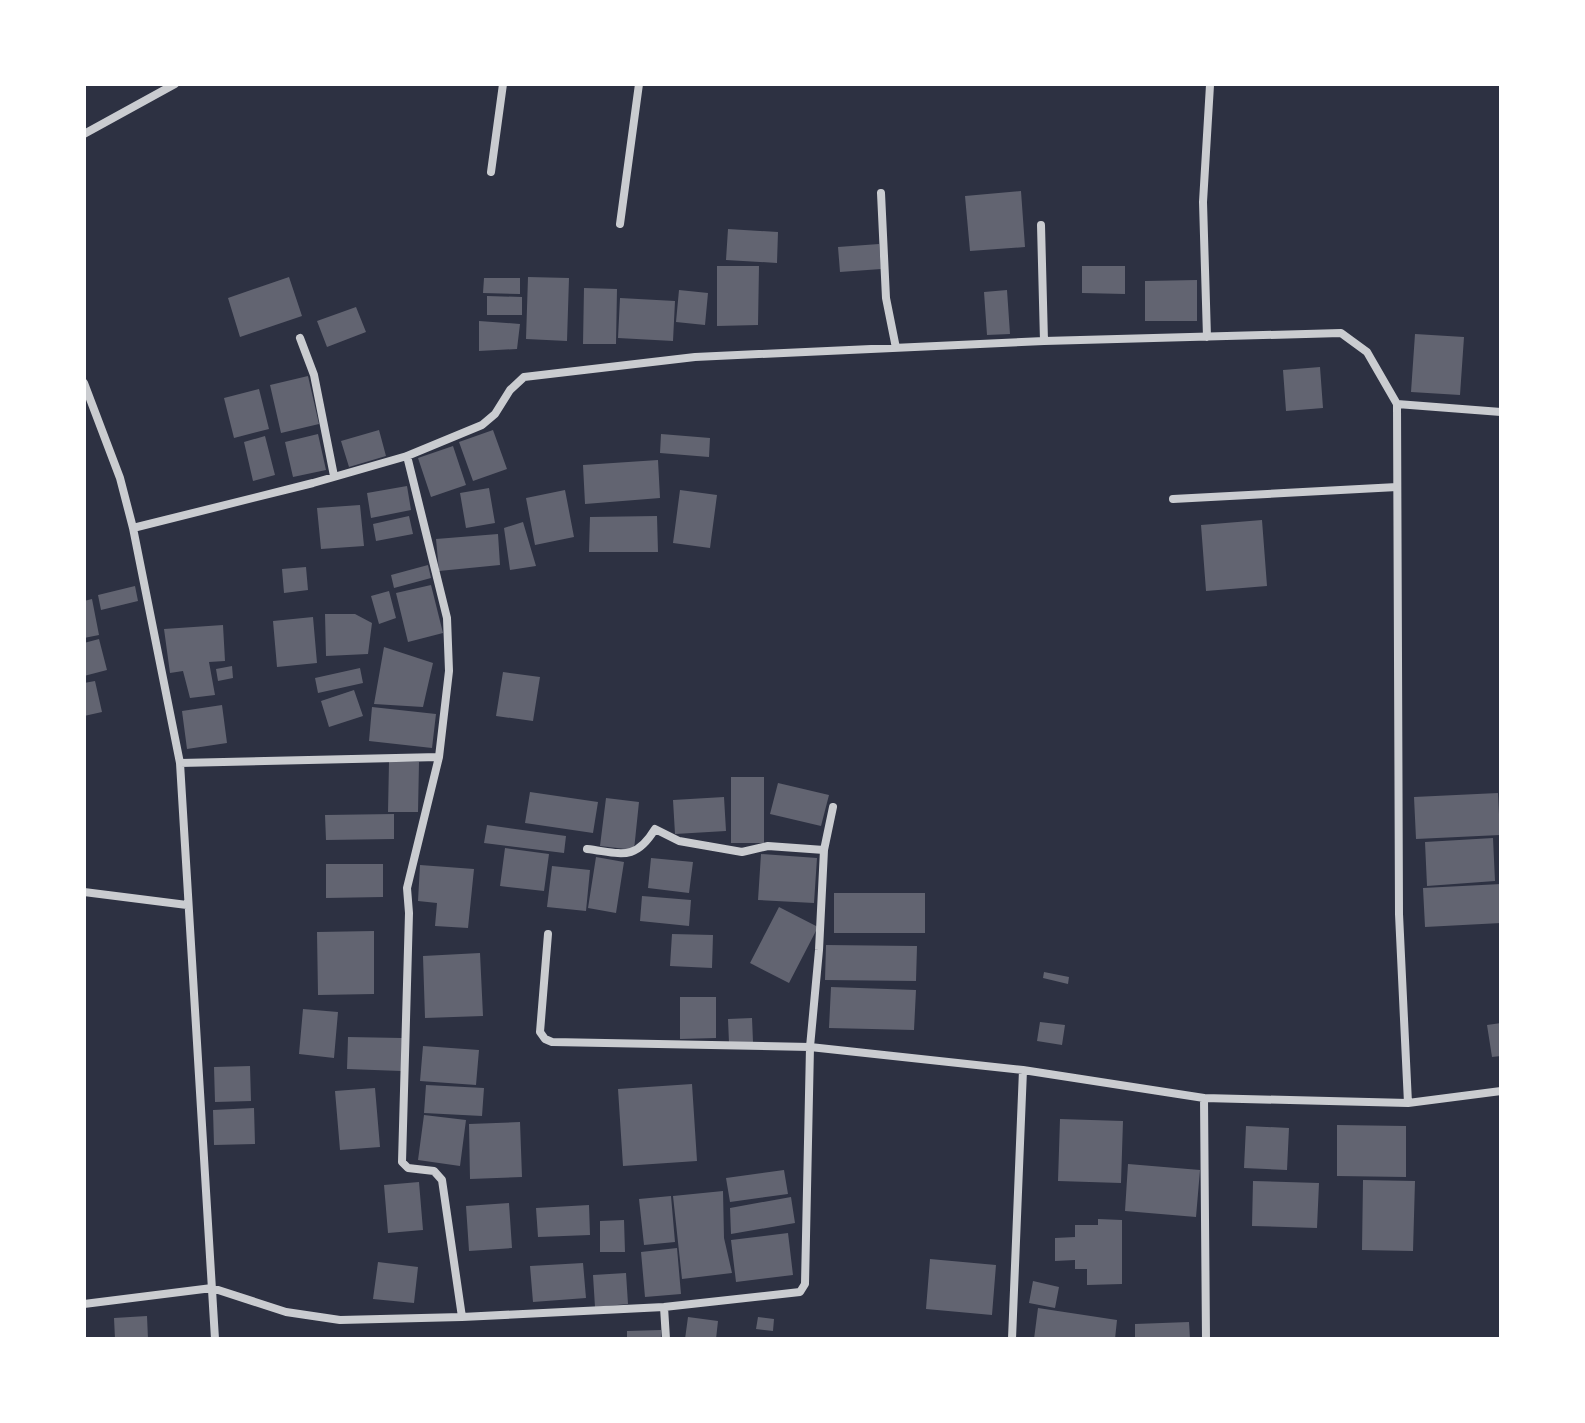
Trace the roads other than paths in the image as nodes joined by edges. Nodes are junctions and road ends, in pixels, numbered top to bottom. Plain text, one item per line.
1 (175, 84) edge
2 (503, 84) edge
3 (639, 84) edge
4 (1210, 85) edge
5 (84, 134) edge
6 (491, 172) dead end
7 (881, 193) dead end
8 (620, 224) dead end
9 (1041, 225) dead end
10 (1207, 337) junction
11 (300, 338) dead end
12 (1044, 341) junction
13 (896, 348) junction
14 (84, 383) edge
15 (1397, 404) junction
16 (1501, 412) edge
17 (407, 456) junction
18 (334, 476) junction
19 (1397, 487) junction
20 (1173, 499) dead end
21 (133, 528) junction
22 (439, 757) junction
23 (180, 763) junction
24 (833, 807) dead end
25 (587, 849) dead end
26 (824, 850) junction
27 (84, 892) edge
28 (187, 905) junction
29 (548, 934) dead end
30 (810, 1047) junction
31 (1023, 1070) junction
32 (1501, 1091) edge
33 (1204, 1098) junction
34 (1408, 1103) junction
35 (212, 1288) junction
36 (84, 1304) edge
37 (664, 1307) junction
38 (462, 1317) junction
39 (215, 1339) edge
40 (666, 1339) edge
41 (1012, 1339) edge
42 (1206, 1339) edge

1 - 5 street
2 - 6 street
3 - 8 street
4 - 10 street
7 - 13 street
9 - 12 street
10 - 12 street
10 - 15 street
11 - 18 street
12 - 13 street
13 - 17 street
14 - 21 street
15 - 16 street
15 - 19 street
17 - 18 street
17 - 22 street
18 - 21 street
19 - 20 street
19 - 34 street
21 - 23 street
22 - 23 street
22 - 38 street
23 - 28 street
24 - 26 street
25 - 26 street
26 - 30 street
27 - 28 street
28 - 35 street
29 - 30 street
30 - 31 street
30 - 37 street
31 - 33 street
31 - 41 street
32 - 34 street
33 - 34 street
33 - 42 street
35 - 36 street
35 - 38 street
35 - 39 street
37 - 38 street
37 - 40 street

